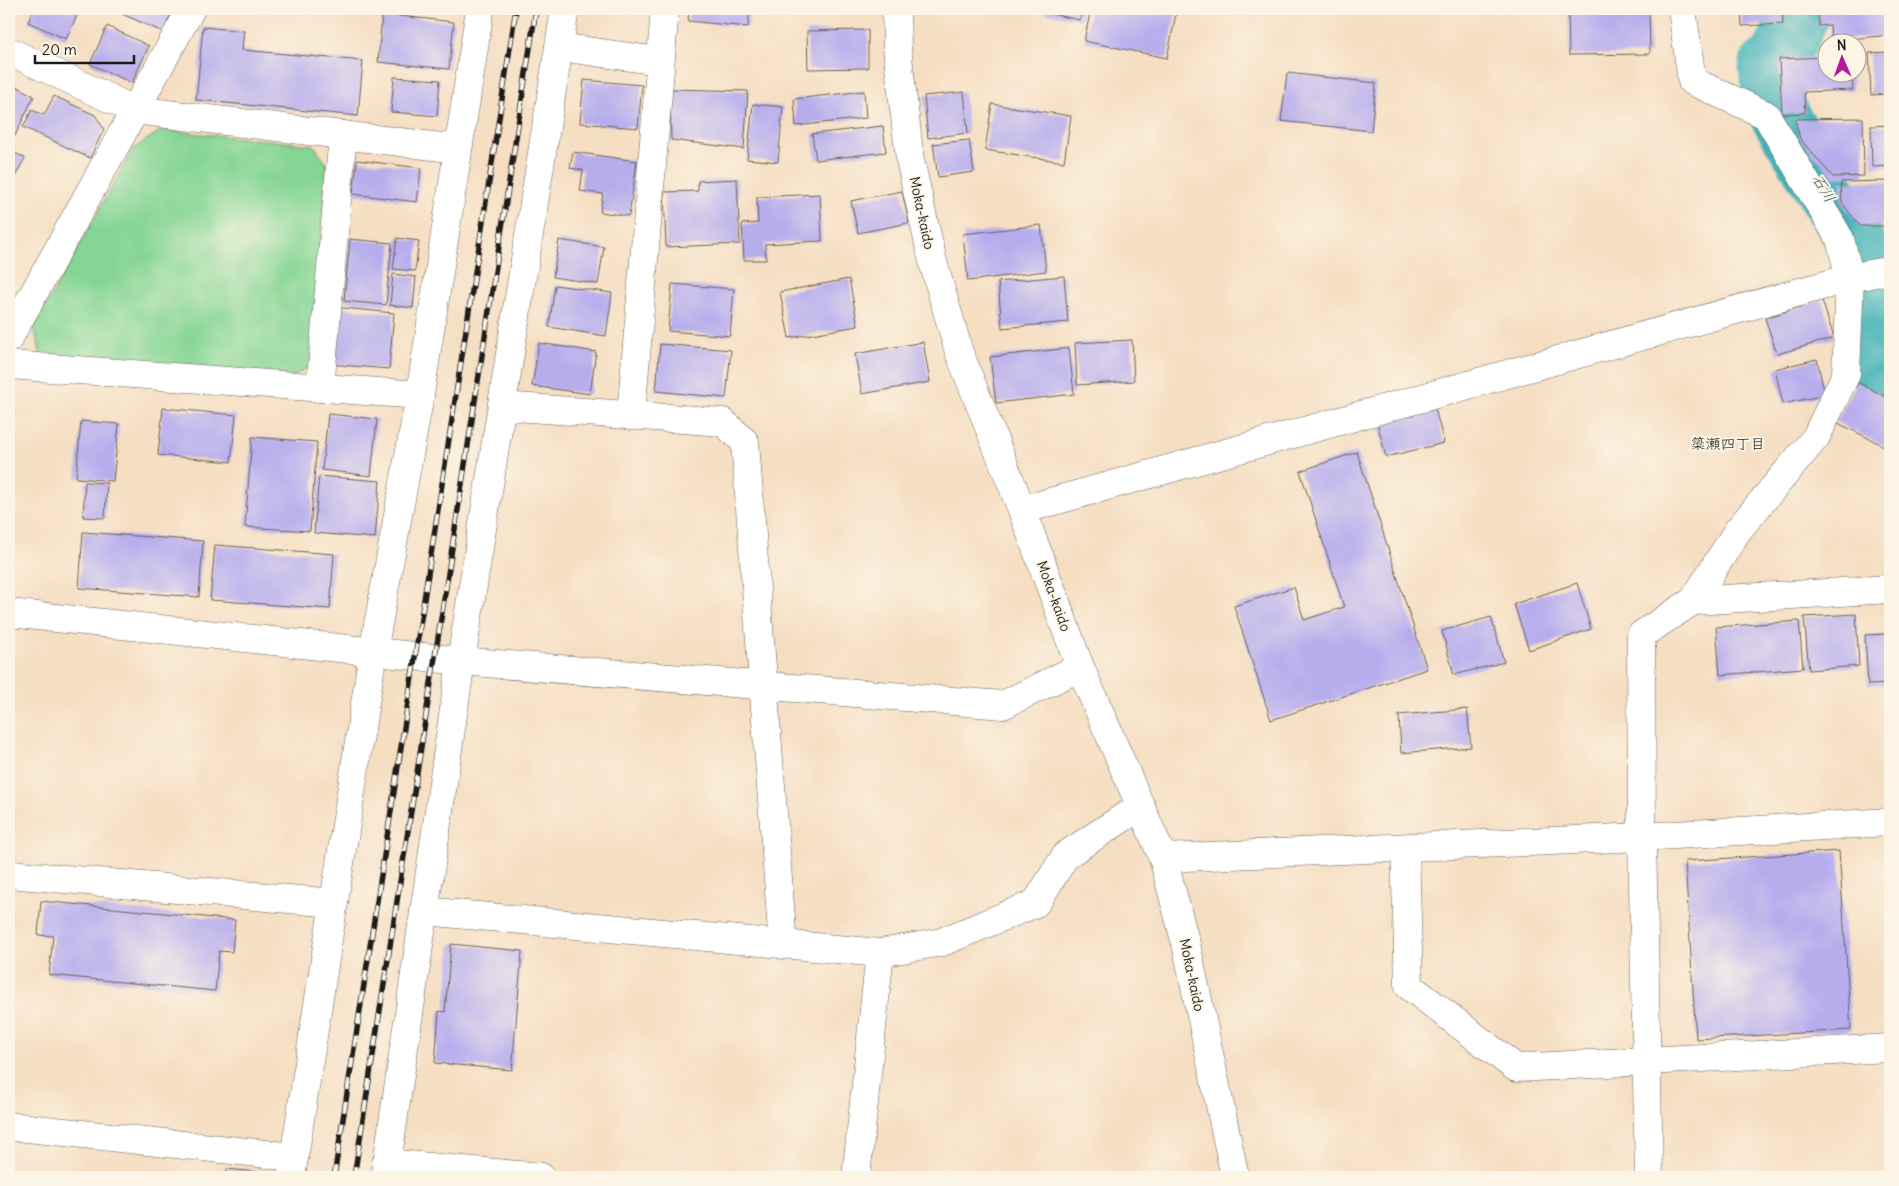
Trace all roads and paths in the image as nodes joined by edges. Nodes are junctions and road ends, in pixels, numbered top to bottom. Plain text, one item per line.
1 (191, 9) edge
2 (480, 9) edge
3 (565, 9) edge
4 (665, 9) edge
5 (896, 9) edge
6 (1682, 9) edge
7 (559, 47) junction
8 (11, 57) edge
9 (659, 61) junction
10 (134, 110) junction
11 (343, 136) junction
12 (458, 149) junction
13 (1890, 270) edge
14 (1850, 278) junction
15 (9, 338) edge
16 (9, 365) edge
17 (320, 388) junction
18 (420, 395) junction
19 (502, 406) junction
20 (631, 416) junction
21 (1022, 510) junction
22 (1890, 589) edge
23 (1693, 601) junction
24 (9, 612) edge
25 (373, 652) junction
26 (461, 661) junction
27 (1080, 666) junction
28 (764, 685) junction
29 (1141, 806) junction
30 (1890, 822) edge
31 (1642, 838) junction
32 (1404, 848) junction
33 (1163, 858) junction
34 (9, 874) edge
35 (334, 903) junction
36 (424, 911) junction
37 (783, 945) junction
38 (880, 952) junction
39 (1890, 1048) edge
40 (1647, 1061) junction
41 (9, 1126) edge
42 (293, 1167) edge
43 (386, 1170) edge
44 (540, 1177) edge
45 (856, 1177) edge
46 (1235, 1177) edge
47 (1649, 1177) edge

1 - 10 street
2 - 12 street
3 - 7 street
4 - 9 street
5 - 21 street, Moka-kaido
6 - 14 street
7 - 9 street
7 - 19 street
8 - 10 street
9 - 20 street
10 - 11 street
10 - 15 street
11 - 12 street
11 - 17 street
12 - 18 street
13 - 14 street
14 - 21 street
14 - 23 street
16 - 17 street
17 - 18 street
18 - 25 street
19 - 20 street
19 - 26 street
20 - 28 street
21 - 27 street, Moka-kaido
22 - 23 street
23 - 31 street
24 - 25 street
25 - 26 street
25 - 35 street
26 - 28 street
26 - 36 street
27 - 28 street
27 - 29 street, Moka-kaido
28 - 37 street
29 - 33 street, Moka-kaido
29 - 38 street
30 - 31 street
31 - 32 street
31 - 40 street
32 - 33 street
32 - 40 street
33 - 46 street, Moka-kaido
34 - 35 street
35 - 42 street
36 - 37 street
36 - 43 street
37 - 38 street
38 - 45 street
39 - 40 street
40 - 47 street
41 - 42 street
43 - 44 street

